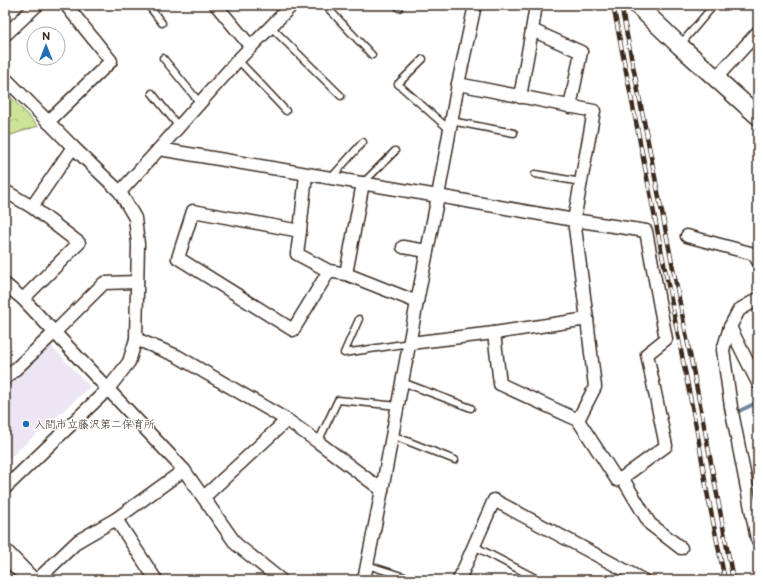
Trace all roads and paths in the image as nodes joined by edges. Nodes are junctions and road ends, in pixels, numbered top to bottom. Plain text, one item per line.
1 (37, 5) edge
2 (66, 5) edge
3 (148, 5) edge
4 (216, 5) edge
5 (292, 5) edge
6 (325, 5) edge
7 (475, 5) edge
8 (536, 5) edge
9 (637, 5) edge
10 (714, 5) edge
11 (162, 23) dead end
12 (271, 27) junction
13 (532, 30) junction
14 (5, 35) edge
15 (757, 36) edge
16 (680, 46) junction
17 (251, 47) junction
18 (372, 55) dead end
19 (163, 58) dead end
20 (423, 59) dead end
21 (238, 60) junction
22 (5, 78) edge
23 (716, 78) junction
24 (458, 84) junction
25 (152, 92) dead end
26 (341, 96) dead end
27 (520, 97) junction
28 (200, 103) junction
29 (570, 107) junction
30 (286, 111) dead end
31 (758, 116) edge
32 (48, 122) junction
33 (451, 126) junction
34 (179, 127) junction
35 (514, 133) dead end
36 (363, 142) dead end
37 (73, 147) junction
38 (159, 149) junction
39 (396, 152) dead end
40 (306, 174) junction
41 (535, 174) dead end
42 (331, 178) junction
43 (581, 182) junction
44 (363, 184) junction
45 (5, 191) edge
46 (120, 192) junction
47 (438, 196) junction
48 (32, 207) junction
49 (574, 220) junction
50 (300, 231) junction
51 (687, 236) dead end
52 (403, 247) dead end
53 (427, 251) junction
54 (757, 253) edge
55 (329, 271) junction
56 (346, 274) junction
57 (137, 282) junction
58 (5, 284) edge
59 (23, 299) junction
60 (758, 299) edge
61 (417, 302) junction
62 (587, 319) junction
63 (359, 320) dead end
64 (730, 327) junction
65 (55, 332) junction
66 (494, 333) junction
67 (136, 339) junction
68 (410, 343) junction
69 (5, 379) edge
70 (402, 382) junction
71 (758, 383) edge
72 (108, 389) junction
73 (398, 406) junction
74 (471, 408) dead end
75 (287, 420) junction
76 (578, 420) junction
77 (392, 435) junction
78 (318, 442) junction
79 (455, 460) dead end
80 (184, 470) junction
81 (622, 478) junction
82 (5, 488) edge
83 (382, 490) junction
84 (204, 497) junction
85 (116, 519) junction
86 (758, 540) edge
87 (474, 546) junction
88 (681, 548) dead end
89 (5, 553) edge
90 (367, 565) junction
91 (411, 579) dead end
92 (31, 580) edge
93 (37, 580) edge
94 (156, 580) edge
95 (281, 580) edge
96 (364, 580) edge
97 (459, 580) edge
98 (539, 580) edge
99 (643, 580) edge

1 - 14 street
2 - 32 street
3 - 11 lane
4 - 17 street
5 - 12 street
6 - 18 lane
7 - 24 street
8 - 13 street
9 - 16 street
10 - 16 lane
12 - 17 street
12 - 26 lane
13 - 27 street
13 - 29 street
15 - 23 street
16 - 23 street
17 - 21 street
19 - 28 lane
20 - 33 lane
21 - 28 street
21 - 30 lane
22 - 32 street
23 - 31 street
24 - 27 street
24 - 33 street
25 - 34 lane
27 - 29 street
28 - 34 street
29 - 43 street
32 - 37 street
33 - 35 lane
33 - 47 street
34 - 38 street
36 - 42 lane
37 - 46 street
37 - 48 street
38 - 40 street
38 - 46 street
39 - 44 lane
40 - 42 street
40 - 50 street
41 - 43 lane
42 - 44 street
43 - 49 street
44 - 47 street
44 - 56 street
45 - 48 street
46 - 57 street
47 - 49 street
47 - 53 street
48 - 59 street
49 - 62 street
49 - 81 street
50 - 55 street
50 - 55 street
51 - 54 street
52 - 53 street
53 - 61 street
55 - 56 street
56 - 61 street
57 - 65 street
57 - 67 street
58 - 59 street
59 - 65 street
60 - 64 street
61 - 68 street
62 - 66 street
62 - 76 street
63 - 68 lane
64 - 71 street
64 - 86 street
65 - 69 street
65 - 72 street
66 - 68 street
66 - 76 street
67 - 72 street
67 - 75 street
68 - 70 street
70 - 73 street
70 - 74 lane
72 - 80 street
72 - 82 street
73 - 77 street
73 - 78 lane
75 - 78 street
75 - 84 street
76 - 81 street
77 - 79 lane
77 - 83 street
78 - 83 street
80 - 84 street
80 - 85 street
81 - 88 street
83 - 90 street
84 - 95 street
85 - 93 street
85 - 94 street
87 - 97 street
87 - 98 lane
87 - 99 street
89 - 92 street
90 - 91 lane
90 - 96 street

